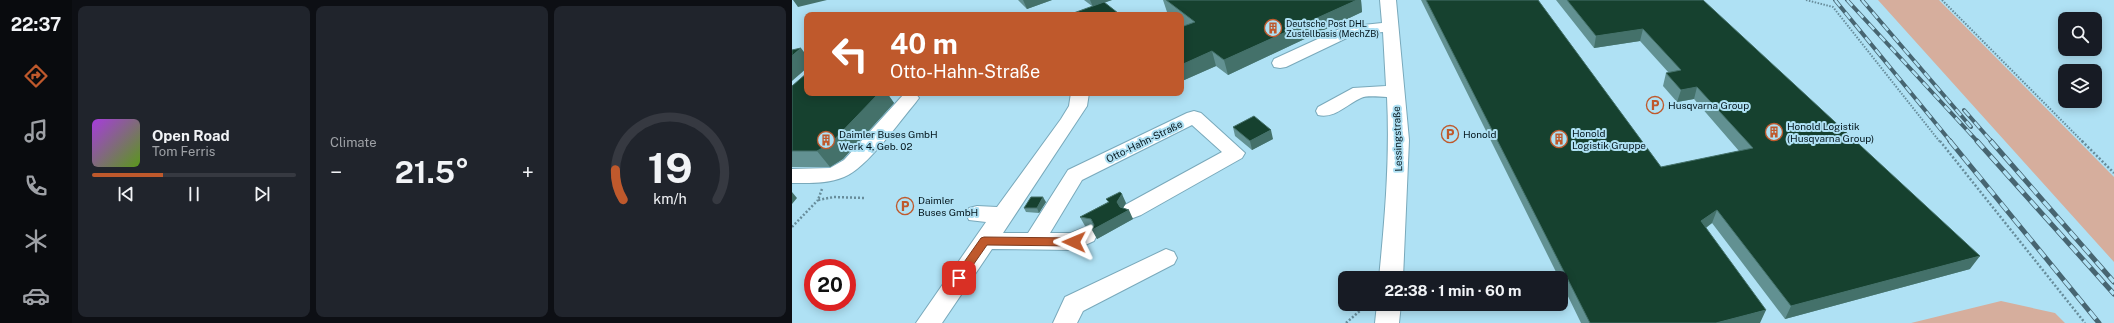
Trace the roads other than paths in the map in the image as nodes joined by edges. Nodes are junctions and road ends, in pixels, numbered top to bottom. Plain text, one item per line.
1 (1388, 0) edge
2 (1390, 27) junction
3 (1280, 63) dead end
4 (1396, 91) junction
5 (1080, 96) edge
6 (910, 98) dead end
7 (1325, 111) dead end
8 (792, 176) edge
9 (1133, 210) dead end
10 (977, 214) dead end
11 (1002, 215) junction
12 (1086, 236) dead end
13 (984, 241) junction
14 (1034, 241) junction
15 (1166, 258) dead end
16 (1392, 271) edge
17 (1388, 311) edge
18 (928, 323) edge
19 (1065, 323) edge
20 (1387, 323) edge

1 - 2 street, Lessingstraße
2 - 3 street
2 - 4 street, Lessingstraße
4 - 7 street
4 - 16 street, Lessingstraße
5 - 11 street
6 - 8 street
9 - 14 street, Otto-Hahn-Straße
10 - 11 street
11 - 13 street
12 - 14 street
13 - 14 street
13 - 18 street
15 - 19 street
17 - 20 street

